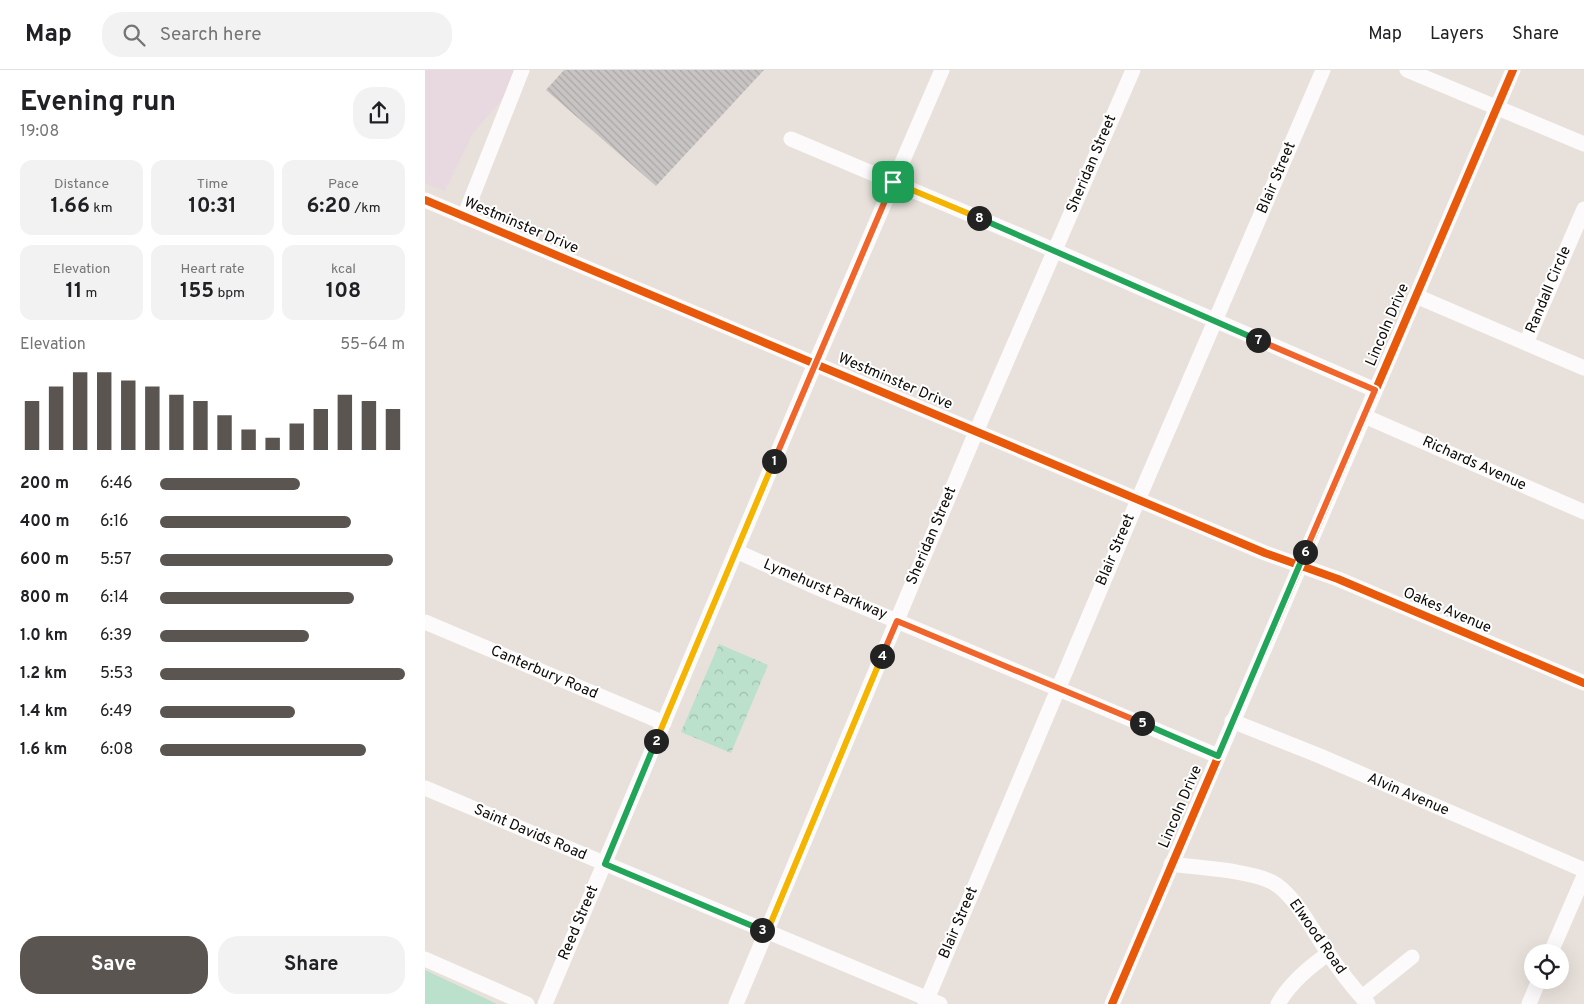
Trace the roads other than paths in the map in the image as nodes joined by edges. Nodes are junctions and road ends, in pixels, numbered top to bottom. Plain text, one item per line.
1 (522, 70) edge
2 (942, 70) edge
3 (1133, 70) edge
4 (1323, 70) edge
5 (1407, 70) edge
6 (1513, 70) edge
7 (1496, 107) junction
8 (791, 139) dead end
9 (1584, 144) edge
10 (893, 182) junction
11 (425, 200) edge
12 (1584, 209) edge
13 (464, 217) junction
14 (1054, 251) junction
15 (1416, 296) junction
16 (1215, 321) junction
17 (1526, 343) junction
18 (815, 364) junction
19 (1584, 368) edge
20 (1375, 390) junction
21 (1364, 416) junction
22 (976, 432) junction
23 (1138, 500) junction
24 (1584, 512) edge
25 (736, 551) junction
26 (1299, 565) junction
27 (897, 621) junction
28 (425, 622) edge
29 (1584, 683) edge
30 (1058, 688) junction
31 (1232, 721) junction
32 (664, 723) junction
33 (1218, 756) junction
34 (425, 788) edge
35 (605, 864) junction
36 (1171, 864) junction
37 (1584, 870) edge
38 (1584, 876) edge
39 (767, 932) junction
40 (1554, 944) edge
41 (1328, 954) junction
42 (1411, 956) dead end
43 (425, 959) edge
44 (1535, 989) edge
45 (1365, 1001) edge
46 (931, 1002) edge
47 (527, 1004) edge
48 (545, 1004) edge
49 (736, 1004) edge
50 (1112, 1004) edge
51 (1278, 1004) edge
52 (1529, 1004) edge

1 - 13 street
2 - 10 street, Reed Street
3 - 14 street, Sheridan Street
4 - 16 street, Blair Street
5 - 7 street
6 - 7 street, Lincoln Drive
7 - 9 street
7 - 15 street, Lincoln Drive
8 - 10 street
10 - 14 street
10 - 18 street, Reed Street
11 - 13 street, Westminster Drive
12 - 17 street, Randall Circle
13 - 18 street, Westminster Drive
14 - 16 street
14 - 22 street, Sheridan Street
15 - 17 street, Randall Circle
15 - 20 street, Lincoln Drive
16 - 20 street
16 - 23 street, Blair Street
17 - 19 street, Randall Circle
18 - 22 street, Westminster Drive
18 - 25 street, Reed Street
20 - 21 street, Lincoln Drive
21 - 24 street, Richards Avenue
21 - 26 street, Lincoln Drive
22 - 23 street, Westminster Drive
22 - 27 street, Sheridan Street
23 - 26 street, Westminster Drive
23 - 30 street, Blair Street
25 - 27 street, Lymehurst Parkway
25 - 32 street, Reed Street
26 - 29 street, Oakes Avenue
26 - 31 street, Lincoln Drive
27 - 30 street, Lymehurst Parkway
27 - 39 street, Sheridan Street
28 - 32 street, Canterbury Road
30 - 33 street, Lymehurst Parkway
30 - 46 street, Blair Street
31 - 33 street, Lincoln Drive
31 - 37 street, Alvin Avenue
32 - 35 street, Reed Street
33 - 36 street, Lincoln Drive
34 - 35 street, Saint Davids Road
35 - 39 street, Saint Davids Road
35 - 48 street, Reed Street
36 - 41 street, Elwood Road
36 - 50 street, Lincoln Drive
38 - 40 street
39 - 46 street, Saint Davids Road
39 - 49 street, Sheridan Street
41 - 45 street, Elwood Road
41 - 51 street
42 - 45 street
43 - 47 street
44 - 52 street

